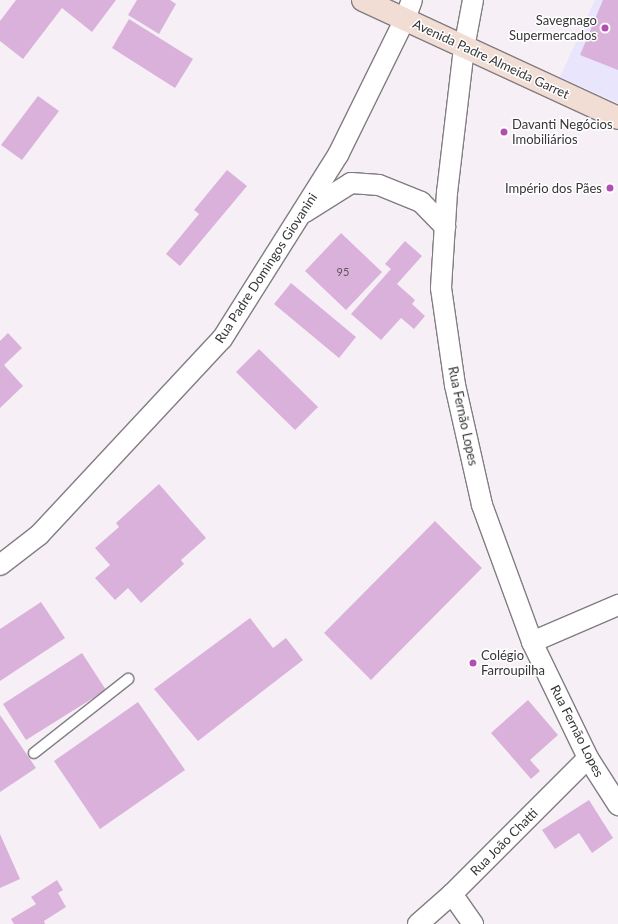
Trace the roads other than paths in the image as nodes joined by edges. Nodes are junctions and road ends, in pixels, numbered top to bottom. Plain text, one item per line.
1 (363, 0) edge
2 (473, 0) edge
3 (409, 10) edge
4 (464, 48) junction
5 (618, 118) edge
6 (338, 154) junction
7 (351, 183) junction
8 (447, 192) junction
9 (421, 202) junction
10 (302, 214) junction
11 (445, 227) junction
12 (0, 565) edge
13 (618, 605) edge
14 (532, 642) junction
15 (128, 679) dead end
16 (34, 753) dead end
17 (588, 758) junction
18 (618, 804) edge
19 (452, 894) junction
20 (418, 924) edge
21 (473, 924) edge

1 - 3 main road, Avenida Padre Almeida Garret
2 - 4 street, Rua Fernão Lopes
3 - 4 main road, Avenida Padre Almeida Garret
3 - 6 street, Rua Padre Domingos Giovanini
4 - 5 main road, Avenida Padre Almeida Garret
4 - 8 street, Rua Fernão Lopes
6 - 7 street
6 - 10 street, Rua Padre Domingos Giovanini
7 - 9 street
7 - 10 street
8 - 9 street
8 - 11 street, Rua Fernão Lopes
9 - 11 street
10 - 12 street, Rua Padre Domingos Giovanini
11 - 14 street, Rua Fernão Lopes
13 - 14 street
14 - 17 street, Rua Fernão Lopes
15 - 16 lane
17 - 18 street, Rua Fernão Lopes
17 - 19 street, Rua João Chatti
19 - 20 street, Rua João Chatti
19 - 21 street

